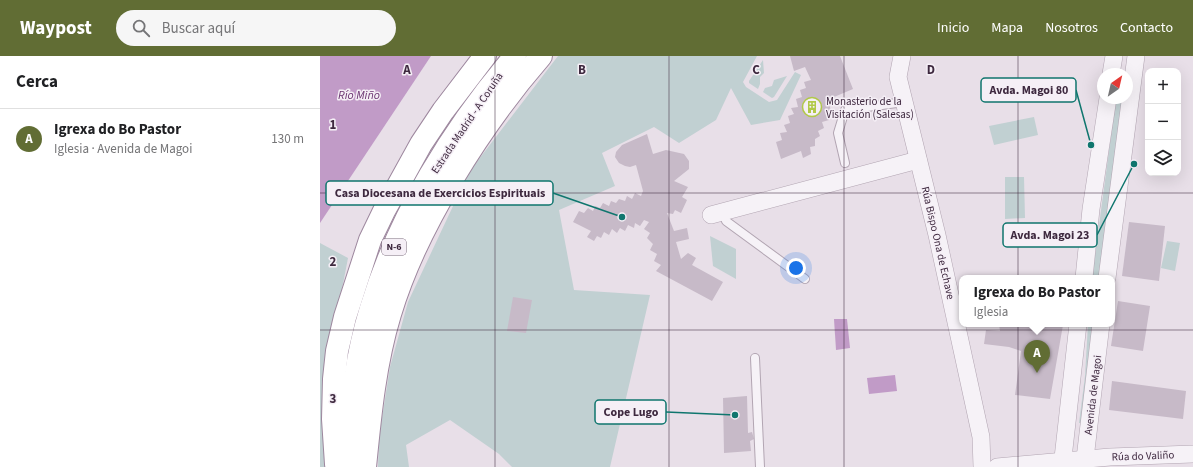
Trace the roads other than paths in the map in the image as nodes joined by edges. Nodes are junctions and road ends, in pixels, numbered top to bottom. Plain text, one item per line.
1 (485, 56) edge
2 (515, 56) edge
3 (540, 56) edge
4 (902, 56) edge
5 (1114, 56) edge
6 (1136, 56) edge
7 (1112, 68) edge
8 (904, 102) junction
9 (1107, 104) edge
10 (918, 160) junction
11 (845, 163) dead end
12 (717, 213) joint
13 (1084, 275) edge
14 (1107, 275) edge
15 (805, 279) dead end
16 (1078, 327) edge
17 (1101, 327) edge
18 (755, 358) dead end
19 (1193, 454) edge
20 (1084, 463) edge
21 (1062, 464) edge
22 (336, 467) edge
23 (350, 467) edge
24 (365, 467) edge
25 (760, 467) edge
26 (982, 467) edge
27 (997, 467) edge

1 - 22 highway
2 - 23 highway, Estrada Madrid - A Coruña / N-6
3 - 24 highway
4 - 8 street, Rúa Bispo Ona de Echave
5 - 7 street
6 - 14 street
8 - 10 street, Rúa Bispo Ona de Echave
8 - 11 lane
9 - 13 street
10 - 12 street
10 - 26 street, Rúa Bispo Ona de Echave
12 - 15 lane
16 - 21 street, Avenida de Magoi
17 - 20 street, Avenida de Magoi
18 - 25 lane
19 - 20 street, Rúa do Valiño
20 - 21 street, Rúa do Valiño
21 - 27 street, Rúa do Valiño

